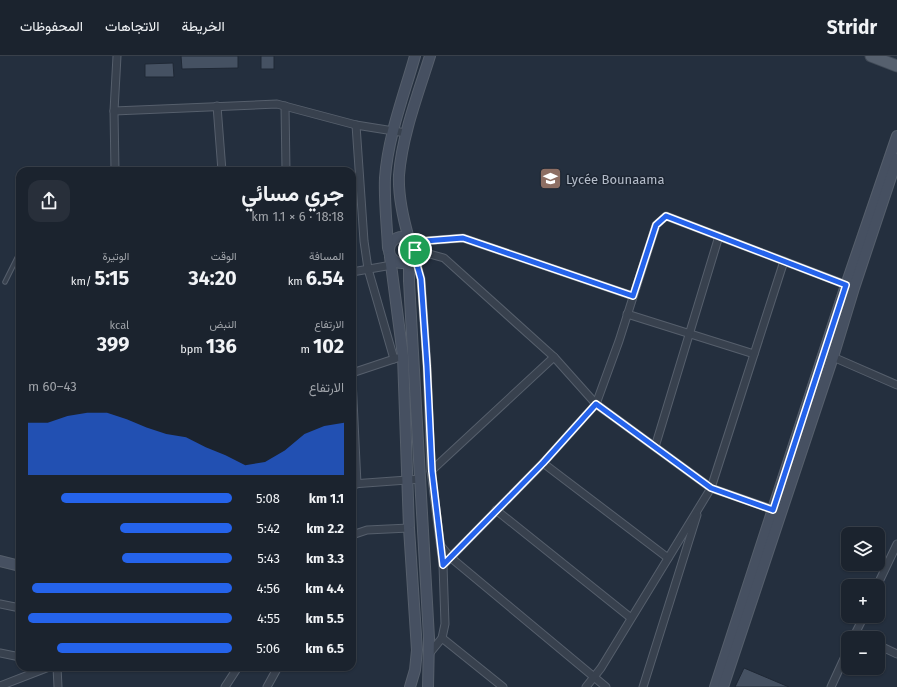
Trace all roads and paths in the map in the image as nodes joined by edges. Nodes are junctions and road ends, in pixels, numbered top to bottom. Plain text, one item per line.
1 (117, 56) edge
2 (415, 56) edge
3 (430, 56) edge
4 (871, 56) edge
5 (897, 66) edge
6 (217, 106) junction
7 (284, 106) junction
8 (114, 111) junction
9 (356, 125) junction
10 (393, 131) junction
11 (406, 133) junction
12 (897, 136) edge
13 (897, 159) edge
14 (115, 167) edge
15 (222, 167) edge
16 (286, 167) edge
17 (719, 236) junction
18 (412, 249) junction
19 (390, 257) junction
20 (16, 260) edge
21 (784, 261) junction
22 (368, 269) junction
23 (356, 271) edge
24 (5, 282) dead end
25 (850, 287) junction
26 (633, 296) junction
27 (628, 314) junction
28 (689, 334) junction
29 (754, 354) junction
30 (404, 357) junction
31 (554, 357) junction
32 (833, 357) junction
33 (356, 372) edge
34 (897, 385) edge
35 (596, 404) junction
36 (655, 447) junction
37 (543, 463) junction
38 (432, 471) junction
39 (421, 479) junction
40 (406, 481) junction
41 (356, 484) edge
42 (711, 488) junction
43 (700, 505) junction
44 (496, 510) junction
45 (777, 511) junction
46 (409, 528) junction
47 (356, 534) edge
48 (897, 544) edge
49 (441, 546) junction
50 (450, 557) junction
51 (668, 558) junction
52 (0, 561) edge
53 (16, 565) edge
54 (443, 565) junction
55 (880, 579) edge
56 (0, 604) edge
57 (16, 607) edge
58 (631, 618) junction
59 (442, 638) junction
60 (885, 648) edge
61 (0, 653) edge
62 (429, 654) junction
63 (897, 654) edge
64 (16, 656) edge
65 (841, 665) edge
66 (39, 671) edge
67 (56, 671) edge
68 (235, 671) edge
69 (276, 671) edge
70 (594, 676) junction
71 (0, 686) edge
72 (58, 687) edge
73 (225, 687) edge
74 (267, 687) edge
75 (412, 687) edge
76 (418, 687) edge
77 (428, 687) edge
78 (502, 687) edge
79 (586, 687) edge
80 (606, 687) edge
81 (643, 687) edge
82 (715, 687) edge
83 (723, 687) edge
84 (831, 687) edge

1 - 8 street
2 - 10 street
3 - 11 street
4 - 5 main road
6 - 7 street
6 - 8 street
6 - 15 street
7 - 9 street
7 - 16 street
8 - 14 street
9 - 10 street
9 - 22 street
10 - 11 street
10 - 19 street
11 - 18 street
12 - 25 street
13 - 25 street
17 - 21 street
17 - 26 street
17 - 28 street
18 - 19 street
18 - 19 street
18 - 26 street
18 - 30 street
18 - 31 street
18 - 38 street
19 - 22 street
19 - 30 street
20 - 24 lane
21 - 25 street
21 - 29 street
22 - 23 street
22 - 30 street
25 - 32 street
25 - 45 street
26 - 27 street
27 - 28 street
27 - 35 street
28 - 29 street
28 - 36 street
29 - 42 street
30 - 33 street
30 - 39 street
30 - 40 street
31 - 35 street
31 - 38 street
32 - 34 street
32 - 45 street
35 - 36 street
35 - 37 street
36 - 42 street
37 - 44 street
37 - 51 street
38 - 49 street
39 - 40 street
39 - 62 street
40 - 41 street
40 - 46 street
42 - 43 street
42 - 45 street
43 - 51 street
43 - 81 street
44 - 50 street
44 - 58 street
45 - 82 street
45 - 83 street
46 - 47 street
46 - 75 street
48 - 55 street
49 - 50 street
49 - 54 street
50 - 54 street
50 - 70 street
51 - 58 street
52 - 53 street
54 - 59 street
56 - 57 street
58 - 70 street
59 - 62 street
59 - 78 street
60 - 63 street
61 - 64 street
62 - 77 street
65 - 84 street
66 - 71 street
67 - 72 street
68 - 73 street
69 - 74 street
70 - 79 street
70 - 80 street
75 - 76 street

